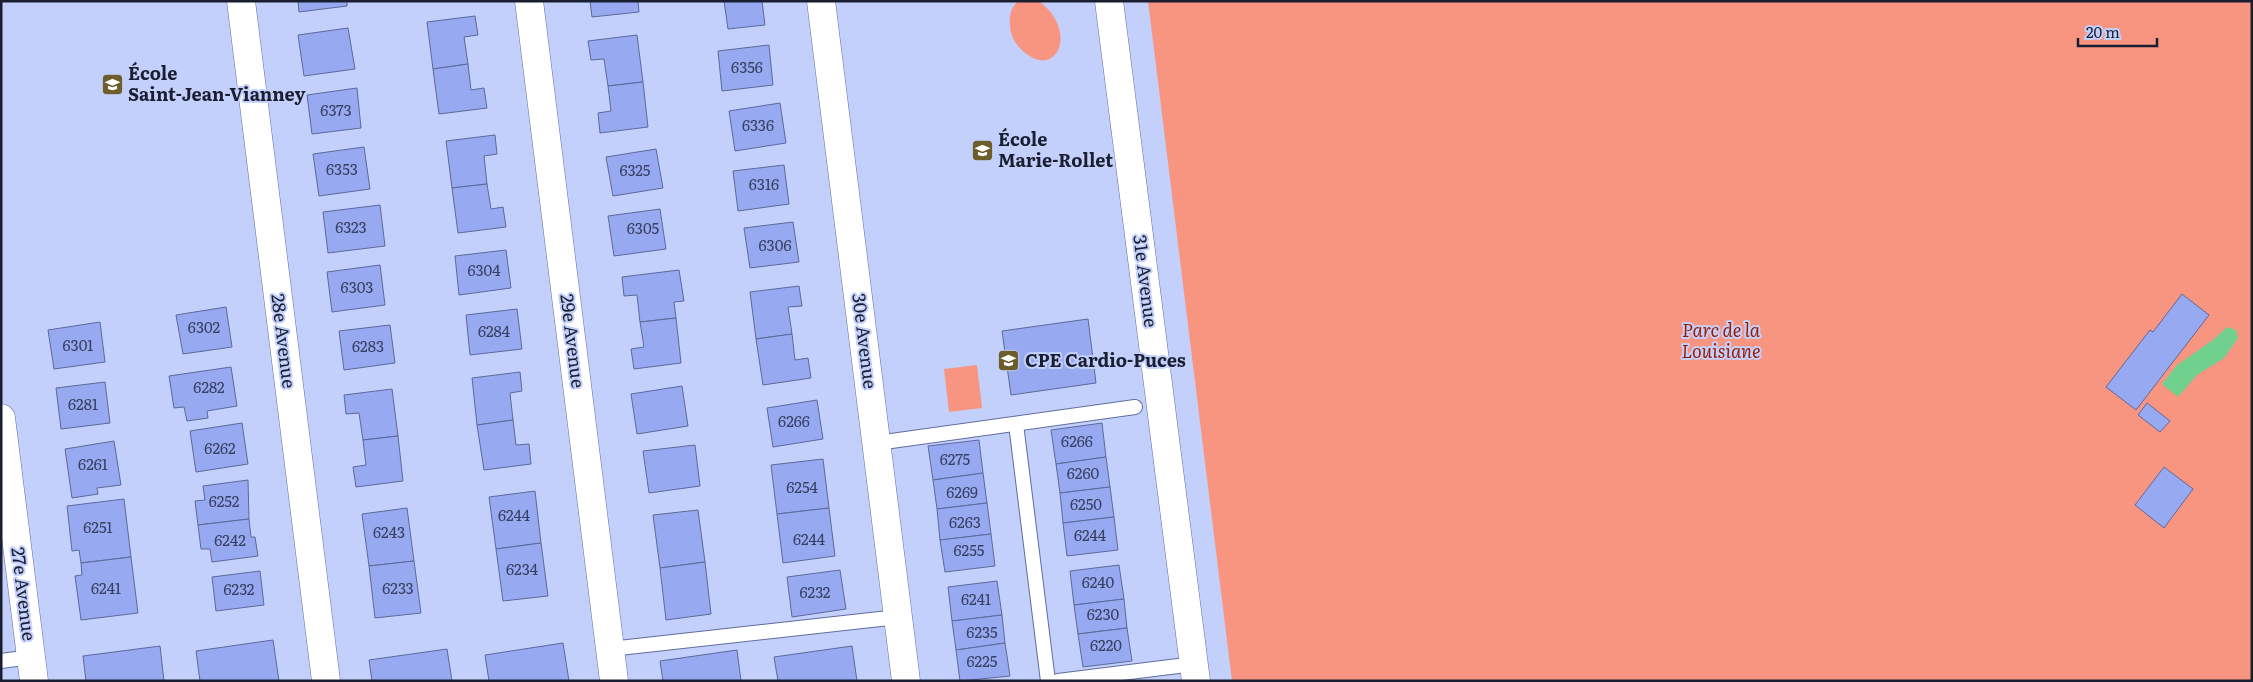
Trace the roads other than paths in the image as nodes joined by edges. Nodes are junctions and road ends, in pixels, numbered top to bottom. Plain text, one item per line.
1 (240, 1) edge
2 (529, 1) edge
3 (821, 1) edge
4 (1109, 1) edge
5 (1135, 407) dead end
6 (1, 418) edge
7 (1016, 424) junction
8 (877, 443) junction
9 (898, 617) junction
10 (610, 649) junction
11 (1, 661) edge
12 (32, 669) edge
13 (1195, 673) edge
14 (326, 681) edge
15 (614, 681) edge
16 (906, 681) edge
17 (1048, 681) edge
18 (1058, 681) edge

1 - 14 street, 28e Avenue
2 - 10 street, 29e Avenue
3 - 8 street, 30e Avenue
4 - 13 street, 31e Avenue
5 - 7 lane
6 - 12 street, 27e Avenue
7 - 8 lane
7 - 17 lane
8 - 9 street, 30e Avenue
9 - 10 lane
9 - 16 street, 30e Avenue
10 - 15 street, 29e Avenue
11 - 12 lane
13 - 18 lane

